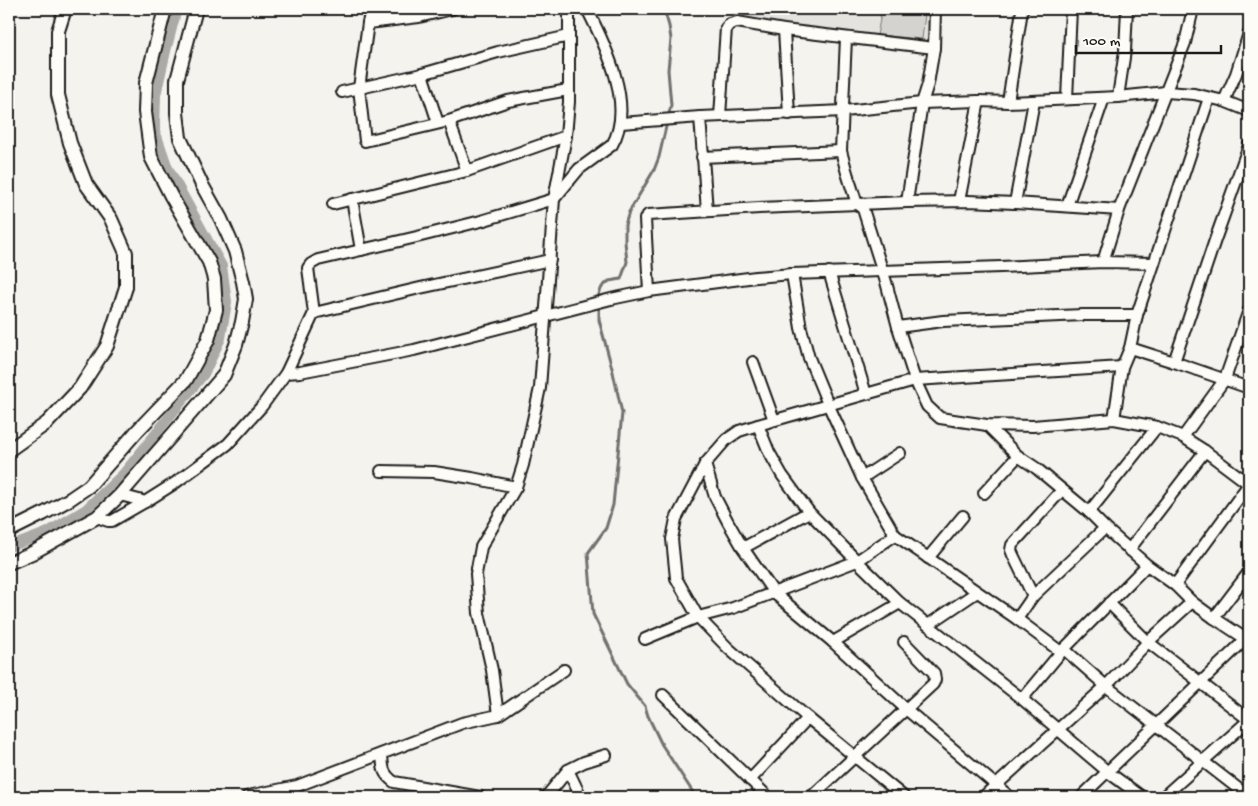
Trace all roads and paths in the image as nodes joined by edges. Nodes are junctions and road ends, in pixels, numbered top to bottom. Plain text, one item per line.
1 (65, 9) edge
2 (165, 9) edge
3 (196, 9) edge
4 (371, 9) edge
5 (452, 9) edge
6 (569, 9) edge
7 (587, 9) edge
8 (935, 9) edge
9 (1071, 9) edge
10 (1128, 9) edge
11 (1193, 9) edge
12 (1022, 10) edge
13 (368, 23) junction
14 (784, 30) junction
15 (1249, 33) edge
16 (569, 36) junction
17 (846, 38) junction
18 (934, 48) junction
19 (422, 74) junction
20 (359, 88) junction
21 (568, 90) junction
22 (342, 92) dead end
23 (1166, 92) junction
24 (1118, 97) junction
25 (1104, 98) junction
26 (1209, 98) junction
27 (1068, 100) junction
28 (979, 101) junction
29 (1034, 101) junction
30 (1224, 101) junction
31 (1008, 102) junction
32 (922, 103) junction
33 (844, 111) junction
34 (1249, 111) edge
35 (789, 114) junction
36 (720, 116) junction
37 (700, 117) junction
38 (449, 121) junction
39 (438, 123) junction
40 (621, 123) junction
41 (566, 136) junction
42 (1249, 145) edge
43 (841, 151) junction
44 (702, 157) junction
45 (467, 171) junction
46 (352, 199) junction
47 (554, 199) junction
48 (959, 201) junction
49 (907, 202) junction
50 (1015, 203) junction
51 (333, 204) dead end
52 (857, 204) junction
53 (1067, 206) junction
54 (1119, 210) junction
55 (707, 211) junction
56 (360, 250) junction
57 (550, 260) junction
58 (1103, 262) junction
59 (1154, 262) junction
60 (882, 271) junction
61 (829, 272) junction
62 (792, 274) junction
63 (649, 291) junction
64 (1249, 310) edge
65 (314, 313) junction
66 (1137, 314) junction
67 (546, 316) junction
68 (898, 326) junction
69 (1130, 348) junction
70 (753, 362) dead end
71 (1174, 362) junction
72 (1122, 368) junction
73 (286, 373) junction
74 (1225, 379) junction
75 (914, 380) junction
76 (1249, 388) edge
77 (866, 394) junction
78 (828, 404) junction
79 (1114, 418) junction
80 (774, 420) junction
81 (758, 425) junction
82 (987, 426) junction
83 (1157, 427) junction
84 (1182, 437) junction
85 (9, 450) edge
86 (1204, 451) junction
87 (900, 453) dead end
88 (1018, 456) junction
89 (705, 464) junction
90 (381, 471) dead end
91 (862, 478) junction
92 (1249, 484) edge
93 (516, 487) junction
94 (1062, 490) junction
95 (984, 494) dead end
96 (120, 495) junction
97 (145, 502) junction
98 (809, 512) junction
99 (1089, 512) junction
100 (963, 516) dead end
101 (97, 517) junction
102 (1105, 528) junction
103 (9, 531) edge
104 (895, 535) junction
105 (743, 548) junction
106 (1129, 550) junction
107 (928, 558) junction
108 (856, 561) junction
109 (9, 563) edge
110 (1147, 565) junction
111 (1249, 572) edge
112 (1175, 586) junction
113 (977, 592) junction
114 (774, 593) junction
115 (1033, 596) junction
116 (1192, 602) junction
117 (900, 603) junction
118 (1110, 603) junction
119 (698, 617) junction
120 (1214, 618) junction
121 (1017, 619) junction
122 (928, 625) junction
123 (645, 639) dead end
124 (1248, 640) edge
125 (833, 642) junction
126 (904, 642) dead end
127 (1148, 642) junction
128 (1063, 650) junction
129 (564, 670) dead end
130 (1202, 683) junction
131 (1106, 686) junction
132 (662, 696) dead end
133 (1022, 699) junction
134 (907, 710) junction
135 (498, 715) junction
136 (808, 718) junction
137 (1249, 720) edge
138 (1156, 726) junction
139 (1057, 729) junction
140 (382, 754) junction
141 (606, 755) dead end
142 (856, 756) junction
143 (1203, 761) junction
144 (568, 770) junction
145 (1108, 772) junction
146 (750, 780) junction
147 (996, 786) junction
148 (247, 797) edge
149 (480, 797) edge
150 (546, 797) edge
151 (581, 797) edge
152 (768, 797) edge
153 (811, 797) edge
154 (904, 797) edge
155 (983, 797) edge
156 (1010, 797) edge
157 (1081, 797) edge
158 (1142, 797) edge
159 (1163, 797) edge
160 (1249, 797) edge

1 - 85 street
2 - 103 street
3 - 96 street
4 - 13 street
5 - 13 street
6 - 16 street
7 - 40 street
8 - 18 street
9 - 27 street
10 - 24 street
11 - 23 street
12 - 31 street
13 - 20 street
14 - 17 street
14 - 35 street
14 - 36 street
15 - 30 street
16 - 19 street
16 - 21 street
17 - 18 street
17 - 33 street
18 - 32 street
19 - 20 street
19 - 39 street
20 - 22 street
20 - 39 street
21 - 38 street
21 - 41 street
23 - 24 street
23 - 26 street
23 - 54 street
24 - 25 street
25 - 27 street
25 - 53 street
26 - 30 street
26 - 59 street
27 - 29 street
28 - 31 street
28 - 32 street
28 - 48 street
29 - 31 street
29 - 50 street
30 - 34 street
32 - 33 street
32 - 49 street
33 - 35 street
33 - 43 street
35 - 36 street
36 - 37 street
37 - 40 street
37 - 44 street
38 - 39 street
38 - 45 street
40 - 47 street
41 - 45 street
41 - 47 street
42 - 71 street
43 - 44 street
43 - 52 street
44 - 55 street
45 - 46 street
46 - 51 street
46 - 56 street
47 - 56 street
47 - 57 street
48 - 49 street
48 - 50 street
49 - 52 street
50 - 53 street
52 - 55 street
52 - 60 street
53 - 54 street
54 - 58 street
55 - 63 street
56 - 65 street
57 - 65 street
57 - 67 street
58 - 59 street
58 - 60 street
59 - 66 street
60 - 61 street
60 - 68 street
61 - 62 street
61 - 77 street
62 - 63 street
62 - 78 street
63 - 67 street
64 - 74 street
65 - 73 street
66 - 68 street
66 - 69 street
67 - 73 street
67 - 93 street
68 - 75 street
69 - 71 street
69 - 72 street
70 - 80 street
71 - 74 street
72 - 75 street
72 - 79 street
73 - 97 street
74 - 76 street
74 - 84 street
75 - 77 street
75 - 82 street
77 - 78 street
78 - 80 street
78 - 91 street
79 - 82 street
79 - 83 street
80 - 81 street
81 - 89 street
81 - 98 street
82 - 88 street
83 - 84 street
83 - 99 street
84 - 86 street
86 - 92 street
86 - 106 street
87 - 91 street
88 - 94 street
88 - 95 street
89 - 105 street
89 - 119 street
90 - 93 street
91 - 104 street
92 - 112 street
93 - 135 street
94 - 99 street
94 - 115 street
96 - 97 street
96 - 101 street
97 - 101 street
98 - 105 street
98 - 108 street
99 - 102 street
100 - 107 street
101 - 109 street
102 - 106 street
102 - 115 street
104 - 107 street
104 - 108 street
105 - 114 street
106 - 110 street
107 - 113 street
108 - 114 street
108 - 117 street
110 - 112 street
110 - 118 street
111 - 120 street
112 - 116 street
113 - 121 street
113 - 122 street
114 - 119 street
114 - 125 street
115 - 121 street
116 - 120 street
116 - 127 street
117 - 122 street
117 - 125 street
118 - 127 street
118 - 128 street
119 - 123 street
119 - 136 street
120 - 124 street
121 - 128 street
122 - 133 street
124 - 130 street
125 - 134 street
126 - 134 street
127 - 130 street
127 - 131 street
128 - 131 street
128 - 133 street
129 - 135 street
130 - 137 street
130 - 138 street
131 - 138 street
131 - 139 street
132 - 146 street
133 - 139 street
134 - 142 street
134 - 147 street
135 - 140 street
136 - 142 street
136 - 146 street
137 - 143 street
138 - 143 street
138 - 145 street
139 - 145 street
139 - 147 street
140 - 148 street
140 - 149 street
141 - 144 street
142 - 153 street
142 - 154 street
143 - 159 street
143 - 160 street
144 - 150 street
144 - 151 street
145 - 157 street
145 - 158 street
146 - 152 street
147 - 155 street
147 - 156 street

